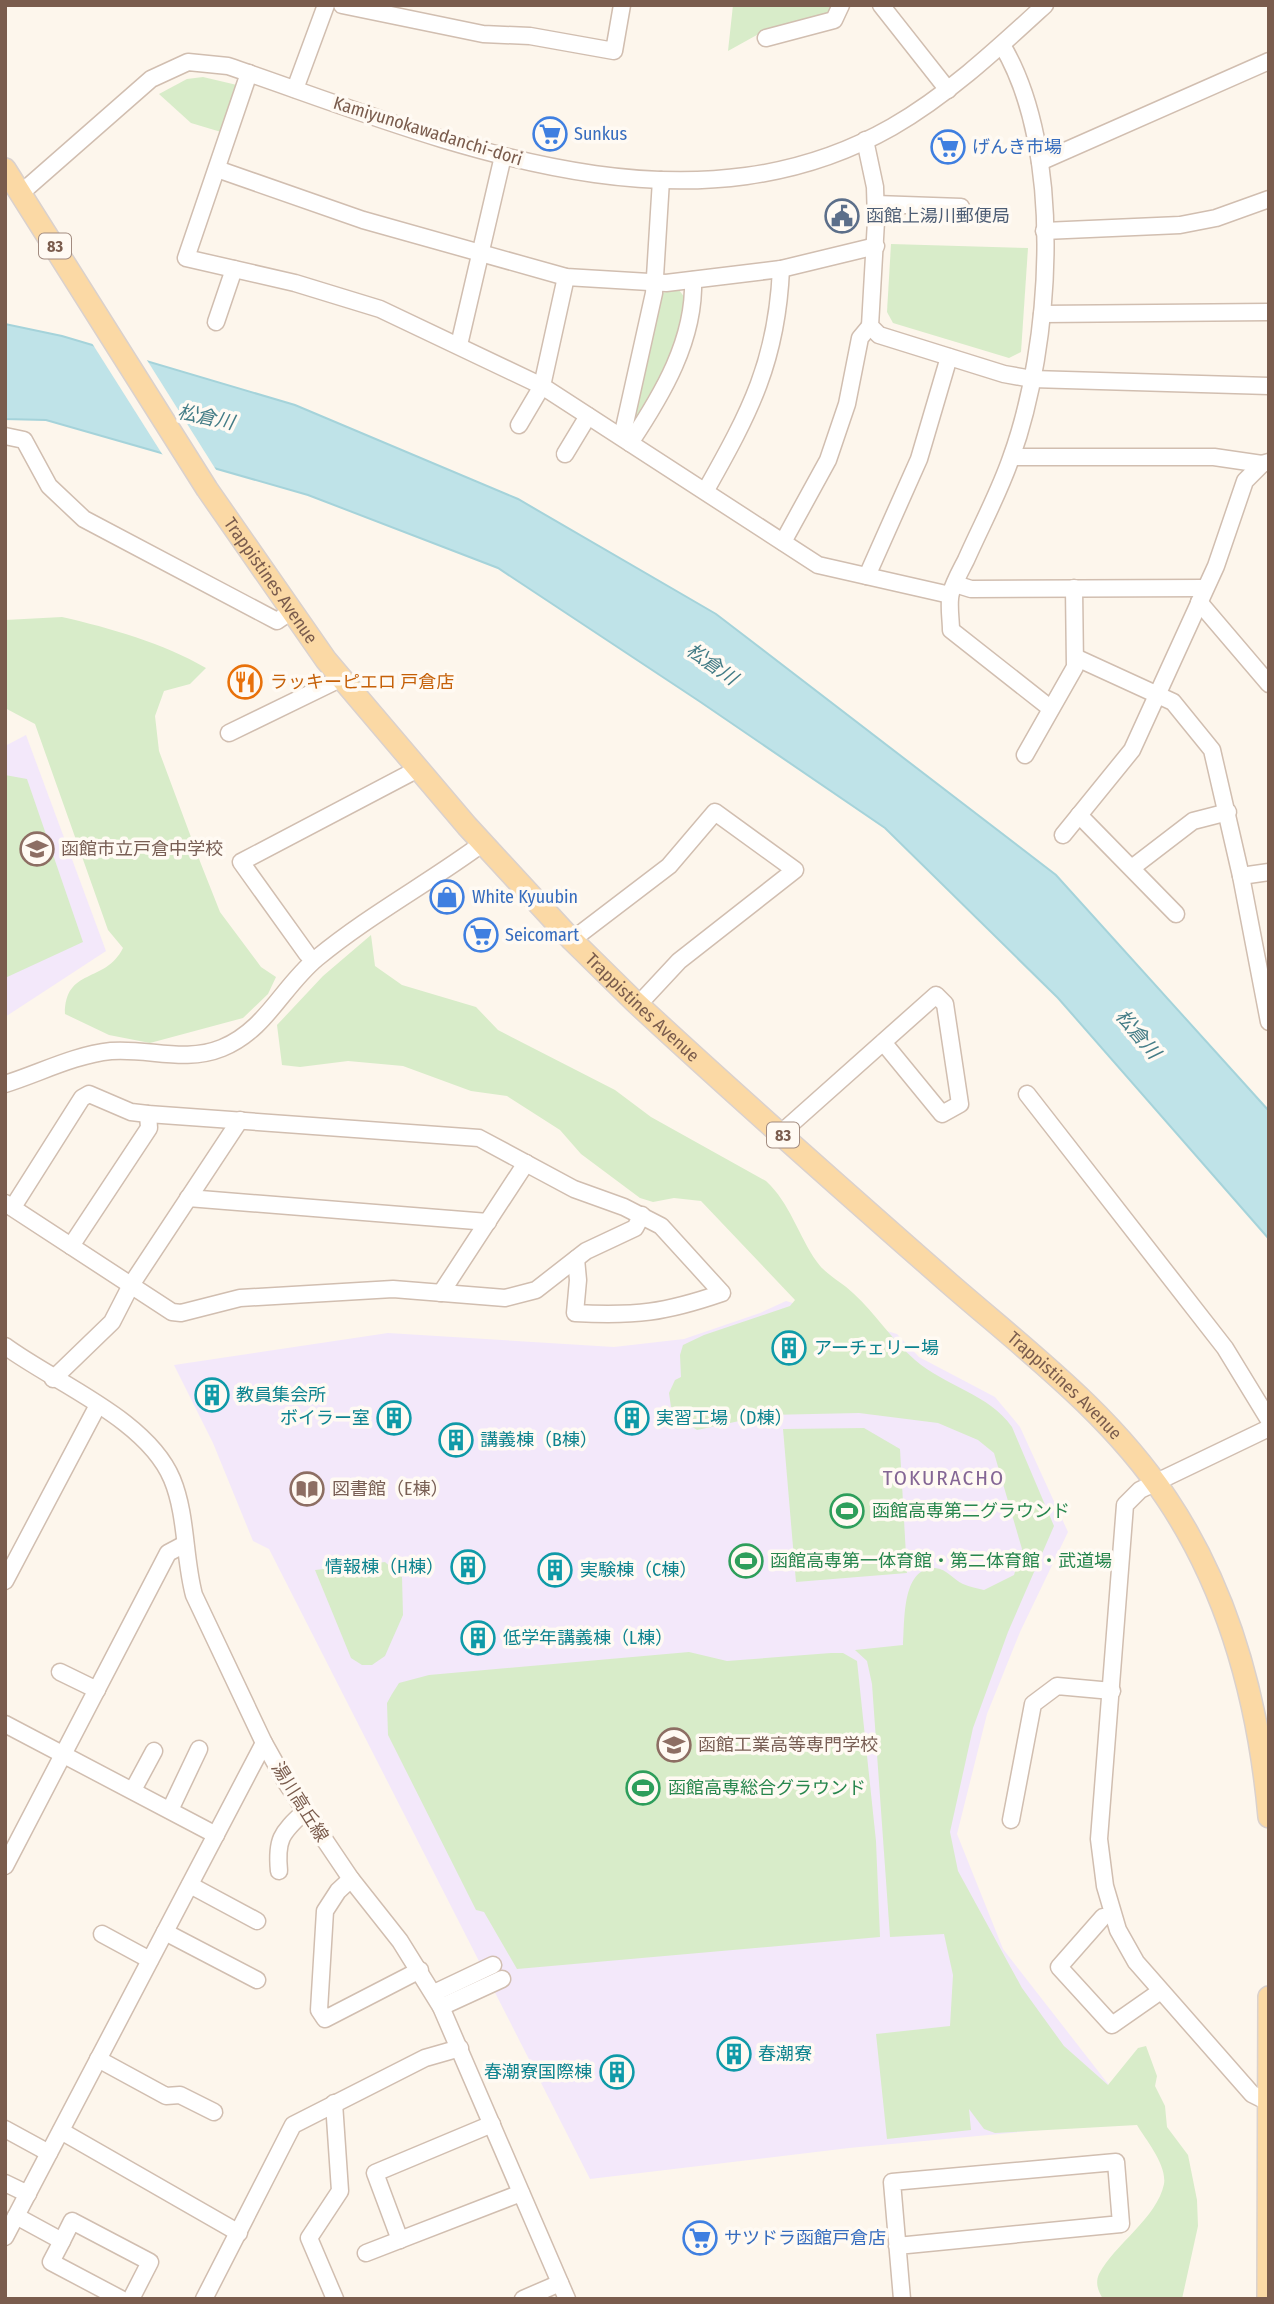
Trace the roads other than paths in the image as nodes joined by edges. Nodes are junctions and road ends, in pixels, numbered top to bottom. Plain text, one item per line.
1 (326, 5) edge
2 (622, 5) edge
3 (841, 5) edge
4 (881, 5) edge
5 (1045, 5) edge
6 (349, 6) edge
7 (766, 38) dead end
8 (1002, 45) junction
9 (1269, 61) edge
10 (249, 73) junction
11 (295, 89) junction
12 (948, 90) junction
13 (866, 140) junction
14 (503, 156) junction
15 (1040, 162) junction
16 (5, 169) edge
17 (216, 169) junction
18 (661, 180) junction
19 (21, 193) junction
20 (1269, 199) edge
21 (876, 204) junction
22 (961, 207) dead end
23 (1044, 231) junction
24 (876, 246) junction
25 (481, 254) junction
26 (234, 269) junction
27 (781, 269) junction
28 (566, 277) junction
29 (693, 280) junction
30 (655, 282) junction
31 (1269, 312) edge
32 (1042, 314) junction
33 (216, 322) dead end
34 (870, 326) junction
35 (459, 345) junction
36 (949, 357) junction
37 (1032, 379) junction
38 (542, 386) junction
39 (1269, 386) edge
40 (588, 416) junction
41 (519, 425) dead end
42 (5, 436) edge
43 (626, 440) junction
44 (565, 454) dead end
45 (1012, 457) junction
46 (1265, 463) edge
47 (706, 490) junction
48 (783, 542) junction
49 (867, 576) junction
50 (1074, 588) junction
51 (953, 590) junction
52 (1205, 604) junction
53 (293, 610) junction
54 (1077, 658) junction
55 (342, 678) junction
56 (1269, 684) edge
57 (1164, 697) junction
58 (1051, 708) junction
59 (229, 733) dead end
60 (1025, 755) dead end
61 (418, 769) junction
62 (1228, 811) junction
63 (1079, 815) junction
64 (1063, 835) dead end
65 (483, 843) junction
66 (1133, 867) junction
67 (1269, 872) edge
68 (1241, 876) junction
69 (1176, 914) dead end
70 (1261, 937) edge
71 (572, 940) junction
72 (307, 954) dead end
73 (638, 1004) junction
74 (1268, 1015) edge
75 (883, 1042) junction
76 (5, 1084) edge
77 (1027, 1094) dead end
78 (148, 1114) junction
79 (240, 1121) junction
80 (781, 1133) junction
81 (526, 1163) junction
82 (188, 1198) junction
83 (9, 1205) edge
84 (642, 1215) junction
85 (488, 1222) junction
86 (71, 1246) junction
87 (576, 1259) junction
88 (131, 1285) junction
89 (441, 1293) junction
90 (5, 1346) edge
91 (53, 1379) junction
92 (98, 1405) junction
93 (1269, 1420) edge
94 (1269, 1427) edge
95 (1155, 1482) junction
96 (185, 1544) junction
97 (5, 1581) edge
98 (60, 1672) dead end
99 (97, 1690) junction
100 (1112, 1691) junction
101 (5, 1724) edge
102 (264, 1743) junction
103 (200, 1749) dead end
104 (154, 1751) dead end
105 (64, 1754) junction
106 (133, 1790) junction
107 (170, 1810) junction
108 (304, 1812) junction
109 (1269, 1817) edge
110 (1011, 1820) dead end
111 (216, 1835) junction
112 (5, 1866) edge
113 (279, 1871) dead end
114 (351, 1879) junction
115 (190, 1885) junction
116 (1104, 1917) dead end
117 (257, 1921) dead end
118 (165, 1932) junction
119 (102, 1934) dead end
120 (150, 1960) junction
121 (420, 1970) junction
122 (497, 1972) dead end
123 (257, 1980) dead end
124 (1155, 1995) dead end
125 (1269, 1997) edge
126 (438, 2000) junction
127 (460, 2048) junction
128 (98, 2059) junction
129 (1268, 2102) edge
130 (334, 2103) junction
131 (214, 2112) dead end
132 (492, 2124) junction
133 (5, 2129) edge
134 (61, 2131) junction
135 (49, 2153) junction
136 (5, 2183) edge
137 (521, 2193) junction
138 (28, 2194) junction
139 (1268, 2222) edge
140 (9, 2227) edge
141 (239, 2233) junction
142 (400, 2240) junction
143 (62, 2241) junction
144 (897, 2246) junction
145 (366, 2253) dead end
146 (1268, 2287) edge
147 (564, 2291) edge
148 (212, 2296) edge
149 (121, 2299) edge
150 (131, 2299) edge
151 (335, 2299) edge
152 (523, 2299) edge
153 (902, 2299) edge

1 - 11 street
2 - 6 street
3 - 7 street
4 - 12 street
5 - 8 street, Kamiyunokawadanchi-dori
8 - 12 street, Kamiyunokawadanchi-dori
8 - 15 street
9 - 15 street
10 - 11 street, Kamiyunokawadanchi-dori
10 - 17 street
10 - 19 street, Kamiyunokawadanchi-dori
11 - 14 street, Kamiyunokawadanchi-dori
12 - 13 street, Kamiyunokawadanchi-dori
13 - 18 street, Kamiyunokawadanchi-dori
13 - 21 street
14 - 18 street, Kamiyunokawadanchi-dori
14 - 25 street
15 - 23 street
16 - 19 main road, Trappistines Avenue / 83
17 - 25 street
17 - 26 street
18 - 30 street
19 - 53 main road, Trappistines Avenue / 83
20 - 23 street
21 - 22 street
21 - 24 street
23 - 32 street
24 - 27 street
24 - 34 street
25 - 28 street
25 - 35 street
26 - 33 street
26 - 35 street
27 - 29 street
27 - 47 street
28 - 30 street
28 - 38 street
29 - 30 street
29 - 43 street
30 - 43 street
31 - 32 street
32 - 37 street
34 - 36 street
34 - 48 street
35 - 38 street
36 - 37 street
36 - 49 street
37 - 39 street
37 - 45 street
38 - 40 street
38 - 41 street
40 - 43 street
40 - 44 street
42 - 53 street
43 - 47 street
45 - 46 street
45 - 51 street
46 - 52 street
47 - 48 street
48 - 49 street
49 - 51 street
50 - 51 street
50 - 52 street
50 - 54 street
51 - 58 street
52 - 56 street
52 - 57 street
53 - 55 main road, Trappistines Avenue / 83
54 - 57 street
54 - 58 street
55 - 59 street
55 - 61 main road, Trappistines Avenue / 83
57 - 62 street
57 - 63 street
58 - 60 street
61 - 65 main road, Trappistines Avenue / 83
61 - 72 street
62 - 66 street
62 - 68 street
63 - 64 street
63 - 66 street
65 - 71 main road, Trappistines Avenue / 83
65 - 76 street
66 - 69 street
67 - 68 street
68 - 70 street
70 - 74 street
71 - 73 main road, Trappistines Avenue / 83
71 - 73 street
73 - 80 main road, Trappistines Avenue / 83
75 - 75 street
75 - 80 street
77 - 93 street
78 - 79 street
78 - 83 street
78 - 86 street
79 - 81 street
79 - 82 street
80 - 95 main road, Trappistines Avenue / 83
81 - 84 street
81 - 85 street
82 - 85 street
82 - 88 street
83 - 86 street
84 - 87 street
84 - 87 street
85 - 89 street
86 - 88 street
87 - 89 street
88 - 89 street
88 - 91 street
90 - 91 street, 湯川高丘線
91 - 92 street, 湯川高丘線
92 - 96 street, 湯川高丘線
92 - 97 street
94 - 95 street
95 - 100 street
95 - 109 main road, Trappistines Avenue / 83
96 - 99 street
96 - 102 street, 湯川高丘線
98 - 99 street
99 - 105 street
100 - 110 street
100 - 129 street
101 - 105 street
102 - 108 street, 湯川高丘線
102 - 111 street
103 - 107 street
104 - 106 street
105 - 106 street
105 - 112 street
106 - 107 street
107 - 111 street
108 - 113 street
108 - 114 street, 湯川高丘線
111 - 115 street
114 - 121 street, 湯川高丘線
114 - 121 street
115 - 117 street
115 - 118 street
116 - 124 street
118 - 120 street
118 - 123 street
119 - 120 street
120 - 128 street
121 - 126 street, 湯川高丘線
122 - 126 street
125 - 129 main road
126 - 127 street, 湯川高丘線
127 - 130 street
127 - 132 street, 湯川高丘線
128 - 131 street
128 - 134 street
129 - 139 main road
130 - 141 street
130 - 151 street
132 - 137 street, 湯川高丘線
132 - 142 street
133 - 135 street
134 - 135 street
134 - 141 street
135 - 138 street
136 - 138 street
137 - 142 street
137 - 147 street, 湯川高丘線
138 - 140 street
139 - 146 main road
140 - 143 street
141 - 148 street
142 - 145 street
143 - 149 street
143 - 150 street
144 - 144 street
144 - 153 street
147 - 152 street

